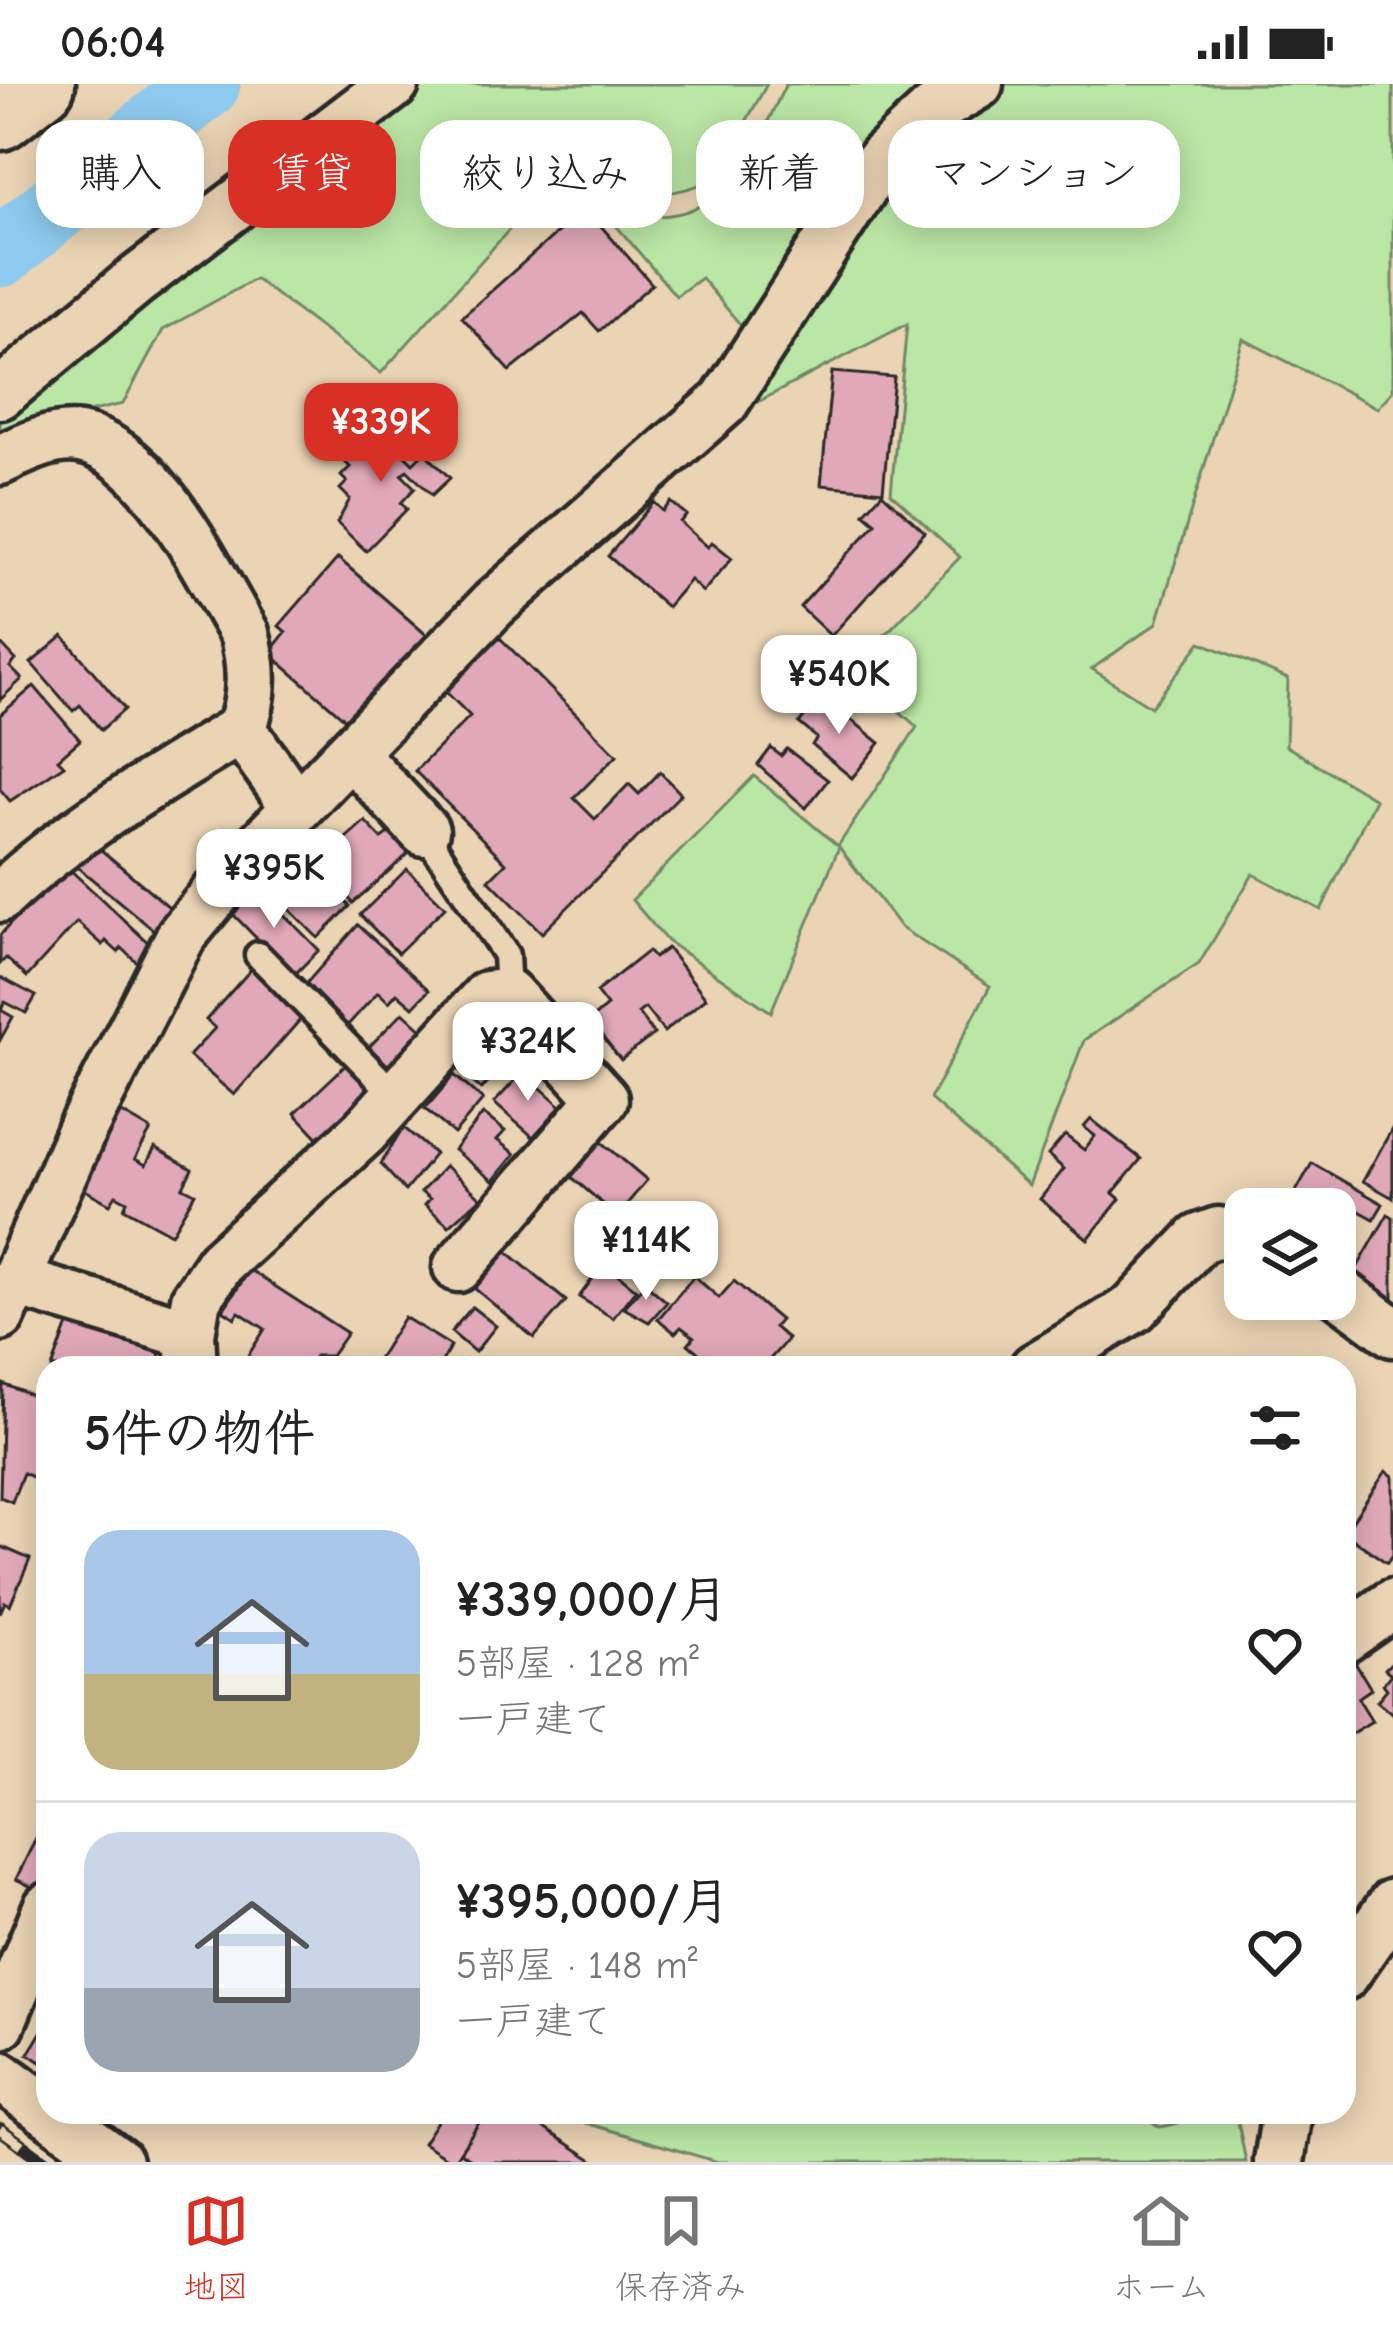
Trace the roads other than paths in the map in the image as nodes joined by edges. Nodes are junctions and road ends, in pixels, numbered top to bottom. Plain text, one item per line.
1 (394, 84) edge
2 (978, 84) edge
3 (0, 394) edge
4 (0, 460) edge
5 (241, 729) junction
6 (352, 754) junction
7 (296, 807) junction
8 (424, 831) joint
9 (0, 897) edge
10 (258, 956) dead end
11 (508, 994) junction
12 (396, 1096) junction
13 (1224, 1234) edge
14 (458, 1267) dead end
15 (9, 1299) edge
16 (1356, 1305) edge
17 (1393, 1332) edge
18 (191, 1351) edge
19 (1055, 1356) edge
20 (1393, 1604) edge
21 (1356, 1630) edge
22 (1393, 1904) edge
23 (36, 1937) edge
24 (1356, 1958) edge
25 (0, 2024) edge
26 (1, 2080) edge
27 (36, 2101) edge
28 (70, 2124) edge
29 (1285, 2124) edge
30 (116, 2162) edge
31 (1279, 2162) edge

1 - 3 street
2 - 6 street
4 - 5 street
5 - 7 street
5 - 9 street
6 - 7 street
6 - 8 street
7 - 15 street
8 - 11 lane
10 - 12 lane
11 - 12 street
11 - 14 street
12 - 18 street
13 - 19 street
15 - 18 street
16 - 17 street
20 - 21 street
22 - 24 street
23 - 25 street
26 - 27 street
28 - 30 street
29 - 31 street

